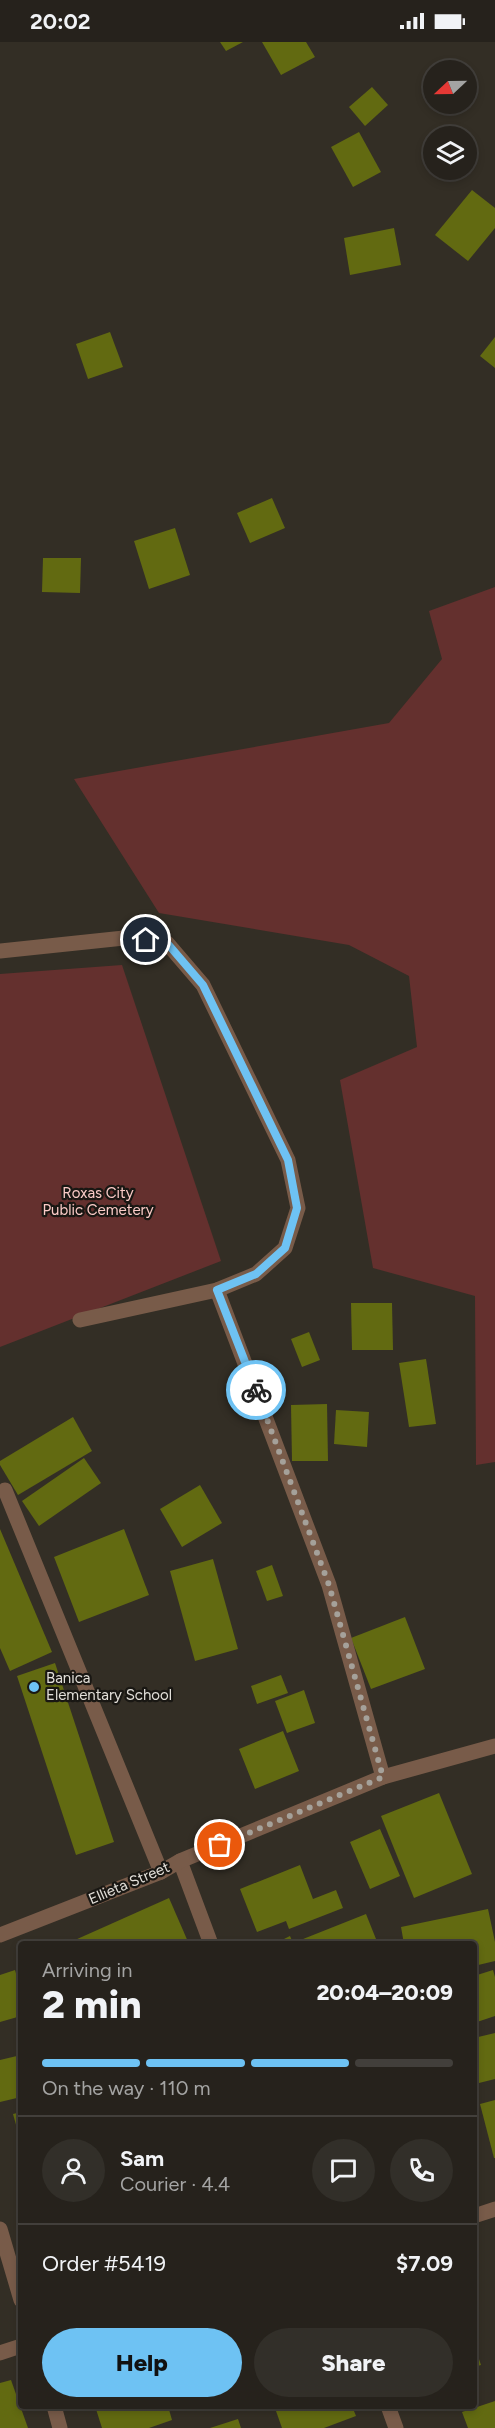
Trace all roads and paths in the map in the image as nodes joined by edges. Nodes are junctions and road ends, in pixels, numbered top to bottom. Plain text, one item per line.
1 (0, 951) edge
2 (217, 1290) junction
3 (80, 1320) dead end
4 (5, 1490) dead end
5 (495, 1746) edge
6 (383, 1777) junction
7 (180, 1861) junction
8 (161, 1872) junction
9 (0, 1935) edge
10 (210, 1941) edge
11 (495, 2209) edge
12 (477, 2215) edge
13 (0, 2229) edge
14 (18, 2290) edge
15 (18, 2347) edge
16 (0, 2353) edge
17 (55, 2409) edge
18 (389, 2409) edge
19 (60, 2428) edge
20 (396, 2428) edge

1 - 2 street
2 - 3 street
2 - 6 street
4 - 8 street
5 - 6 street, Ellieta Street
6 - 7 street, Ellieta Street
7 - 8 street, Ellieta Street
7 - 10 street
8 - 9 street, Ellieta Street
11 - 12 street
13 - 14 street
15 - 16 street
17 - 19 street
18 - 20 street

